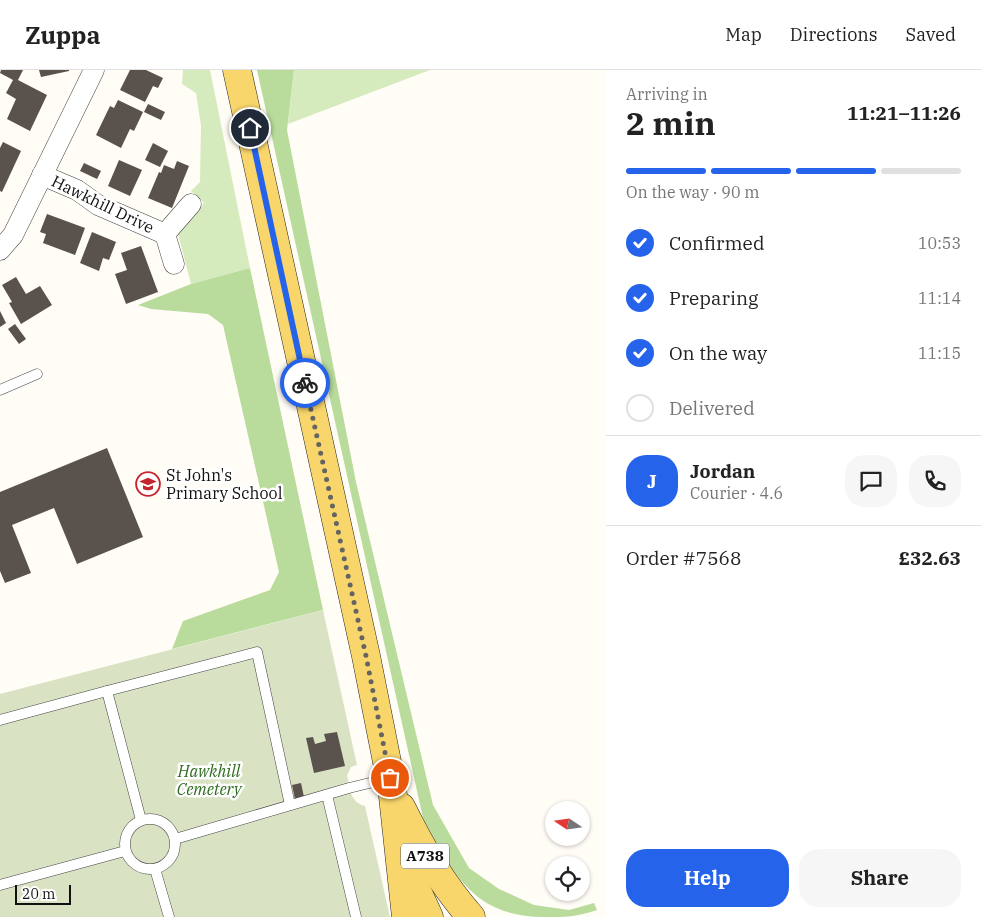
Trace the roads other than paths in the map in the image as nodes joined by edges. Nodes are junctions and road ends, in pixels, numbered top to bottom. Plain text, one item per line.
1 (94, 70) edge
2 (237, 70) edge
3 (42, 175) junction
4 (191, 204) dead end
5 (165, 234) junction
6 (0, 250) edge
7 (174, 264) dead end
8 (37, 374) dead end
9 (0, 390) edge
10 (107, 691) junction
11 (0, 720) edge
12 (391, 783) junction
13 (327, 794) junction
14 (290, 805) junction
15 (141, 820) junction
16 (175, 839) junction
17 (398, 842) junction
18 (125, 851) junction
19 (155, 869) junction
20 (0, 885) edge
21 (169, 917) edge
22 (356, 917) edge
23 (406, 917) edge
24 (429, 917) edge
25 (450, 917) edge
26 (470, 917) edge

1 - 3 street
2 - 12 main road, A738
3 - 5 street, Hawkhill Drive
3 - 6 street
4 - 5 street
5 - 7 street
8 - 9 lane
10 - 11 lane
10 - 14 lane
10 - 15 lane
12 - 13 lane
12 - 17 main road, A738
12 - 26 main road, A738
13 - 14 lane
13 - 22 lane
14 - 16 lane
15 - 16 lane
15 - 18 lane
16 - 19 lane
17 - 23 main road
17 - 24 main road, A738
18 - 19 lane
18 - 20 lane
19 - 21 lane
25 - 26 main road

